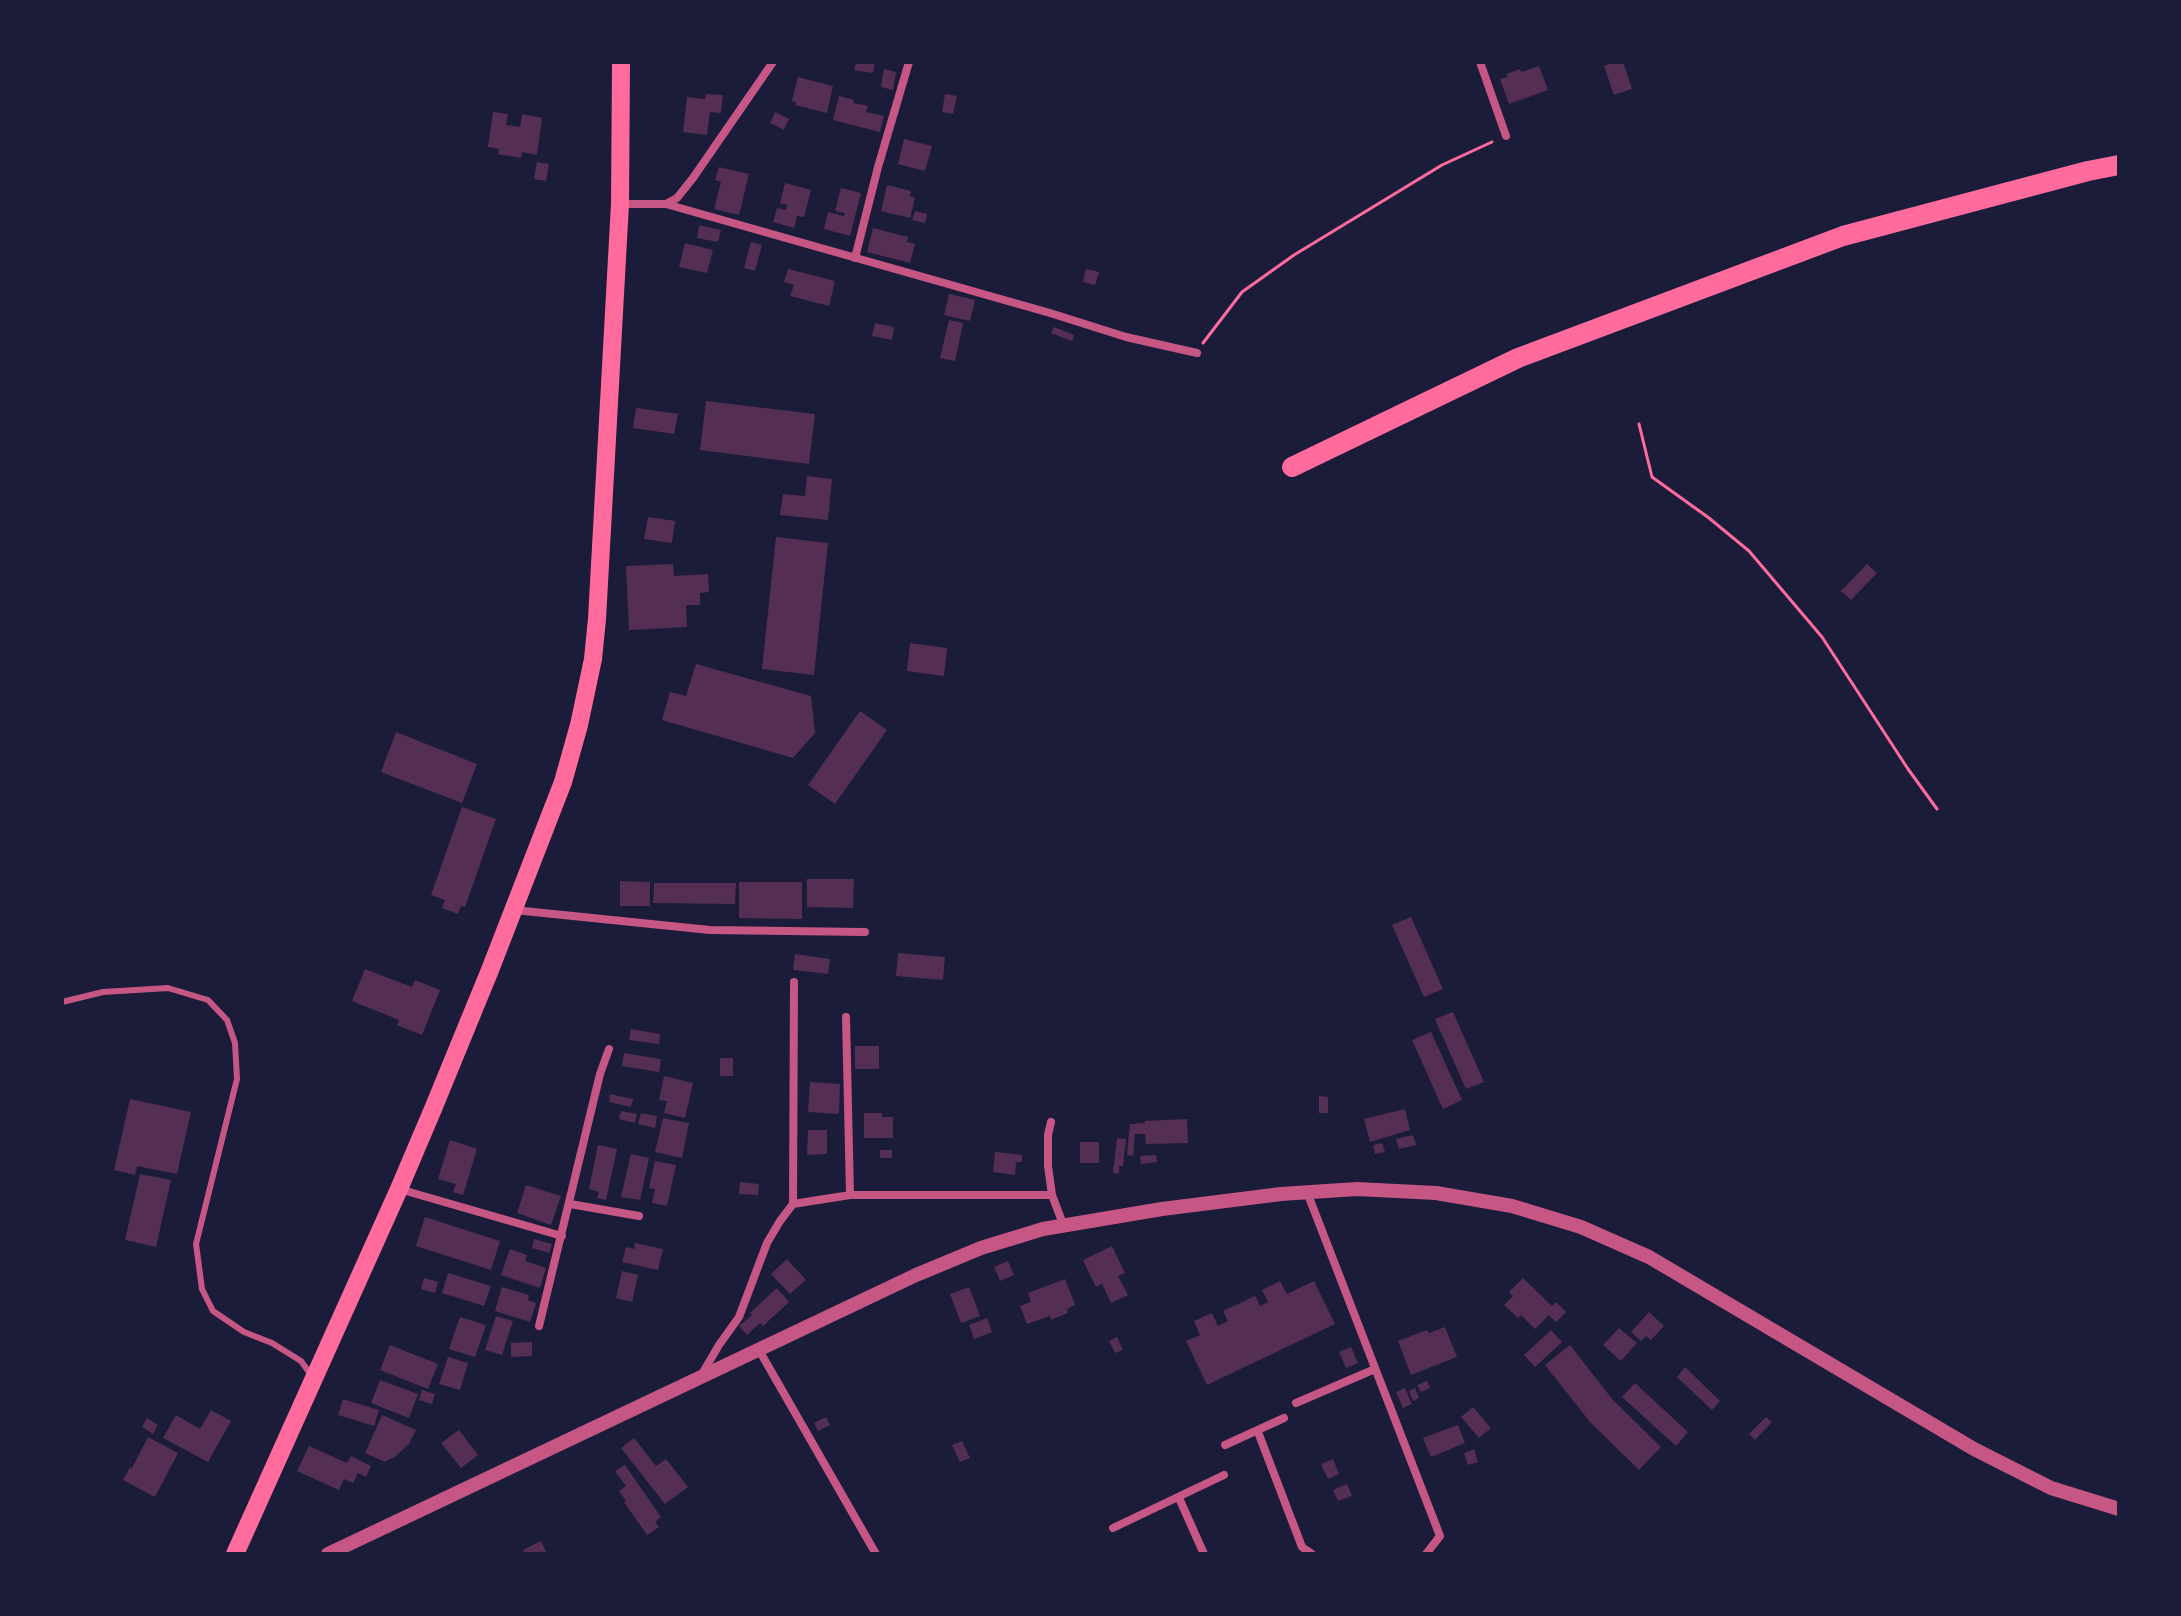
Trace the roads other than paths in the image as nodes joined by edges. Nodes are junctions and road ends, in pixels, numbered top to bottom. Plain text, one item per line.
1 (621, 62) edge
2 (773, 62) edge
3 (909, 62) edge
4 (1480, 62) edge
5 (1506, 136) road end
6 (2119, 165) edge
7 (620, 204) junction
8 (666, 204) junction
9 (855, 258) junction
10 (1197, 353) road end
11 (1292, 467) dead end
12 (514, 910) junction
13 (865, 932) dead end
14 (794, 982) dead end
15 (62, 1002) edge
16 (846, 1017) dead end
17 (609, 1049) dead end
18 (1051, 1122) dead end
19 (399, 1189) junction
20 (1307, 1192) junction
21 (850, 1195) junction
22 (1052, 1195) junction
23 (570, 1204) junction
24 (793, 1204) junction
25 (639, 1216) dead end
26 (1063, 1224) junction
27 (562, 1236) junction
28 (539, 1326) dead end
29 (759, 1350) junction
30 (1375, 1369) junction
31 (313, 1378) junction
32 (700, 1378) junction
33 (1296, 1403) dead end
34 (1284, 1418) dead end
35 (1258, 1432) junction
36 (1225, 1445) dead end
37 (1224, 1475) dead end
38 (1179, 1498) junction
39 (2119, 1509) edge
40 (1113, 1528) dead end
41 (235, 1554) edge
42 (328, 1554) edge
43 (876, 1554) edge
44 (1204, 1554) edge
45 (1312, 1554) edge
46 (1426, 1554) edge

1 - 7 highway
2 - 8 street
3 - 9 street
4 - 5 street
6 - 11 highway
7 - 8 street
7 - 12 highway
8 - 9 street
9 - 10 street
12 - 13 street
12 - 19 highway
14 - 24 street
15 - 31 lane
16 - 21 street
17 - 23 street
18 - 22 street
19 - 27 street
19 - 31 highway
20 - 26 street
20 - 30 street
20 - 39 street
21 - 22 street
21 - 24 street
22 - 26 street
23 - 25 street
23 - 27 street
24 - 32 street
26 - 29 street
27 - 28 street
29 - 32 street
29 - 43 street
30 - 33 street
30 - 46 street
31 - 41 highway
32 - 42 street
34 - 35 street
35 - 36 street
35 - 45 street
37 - 38 street
38 - 40 street
38 - 44 street

